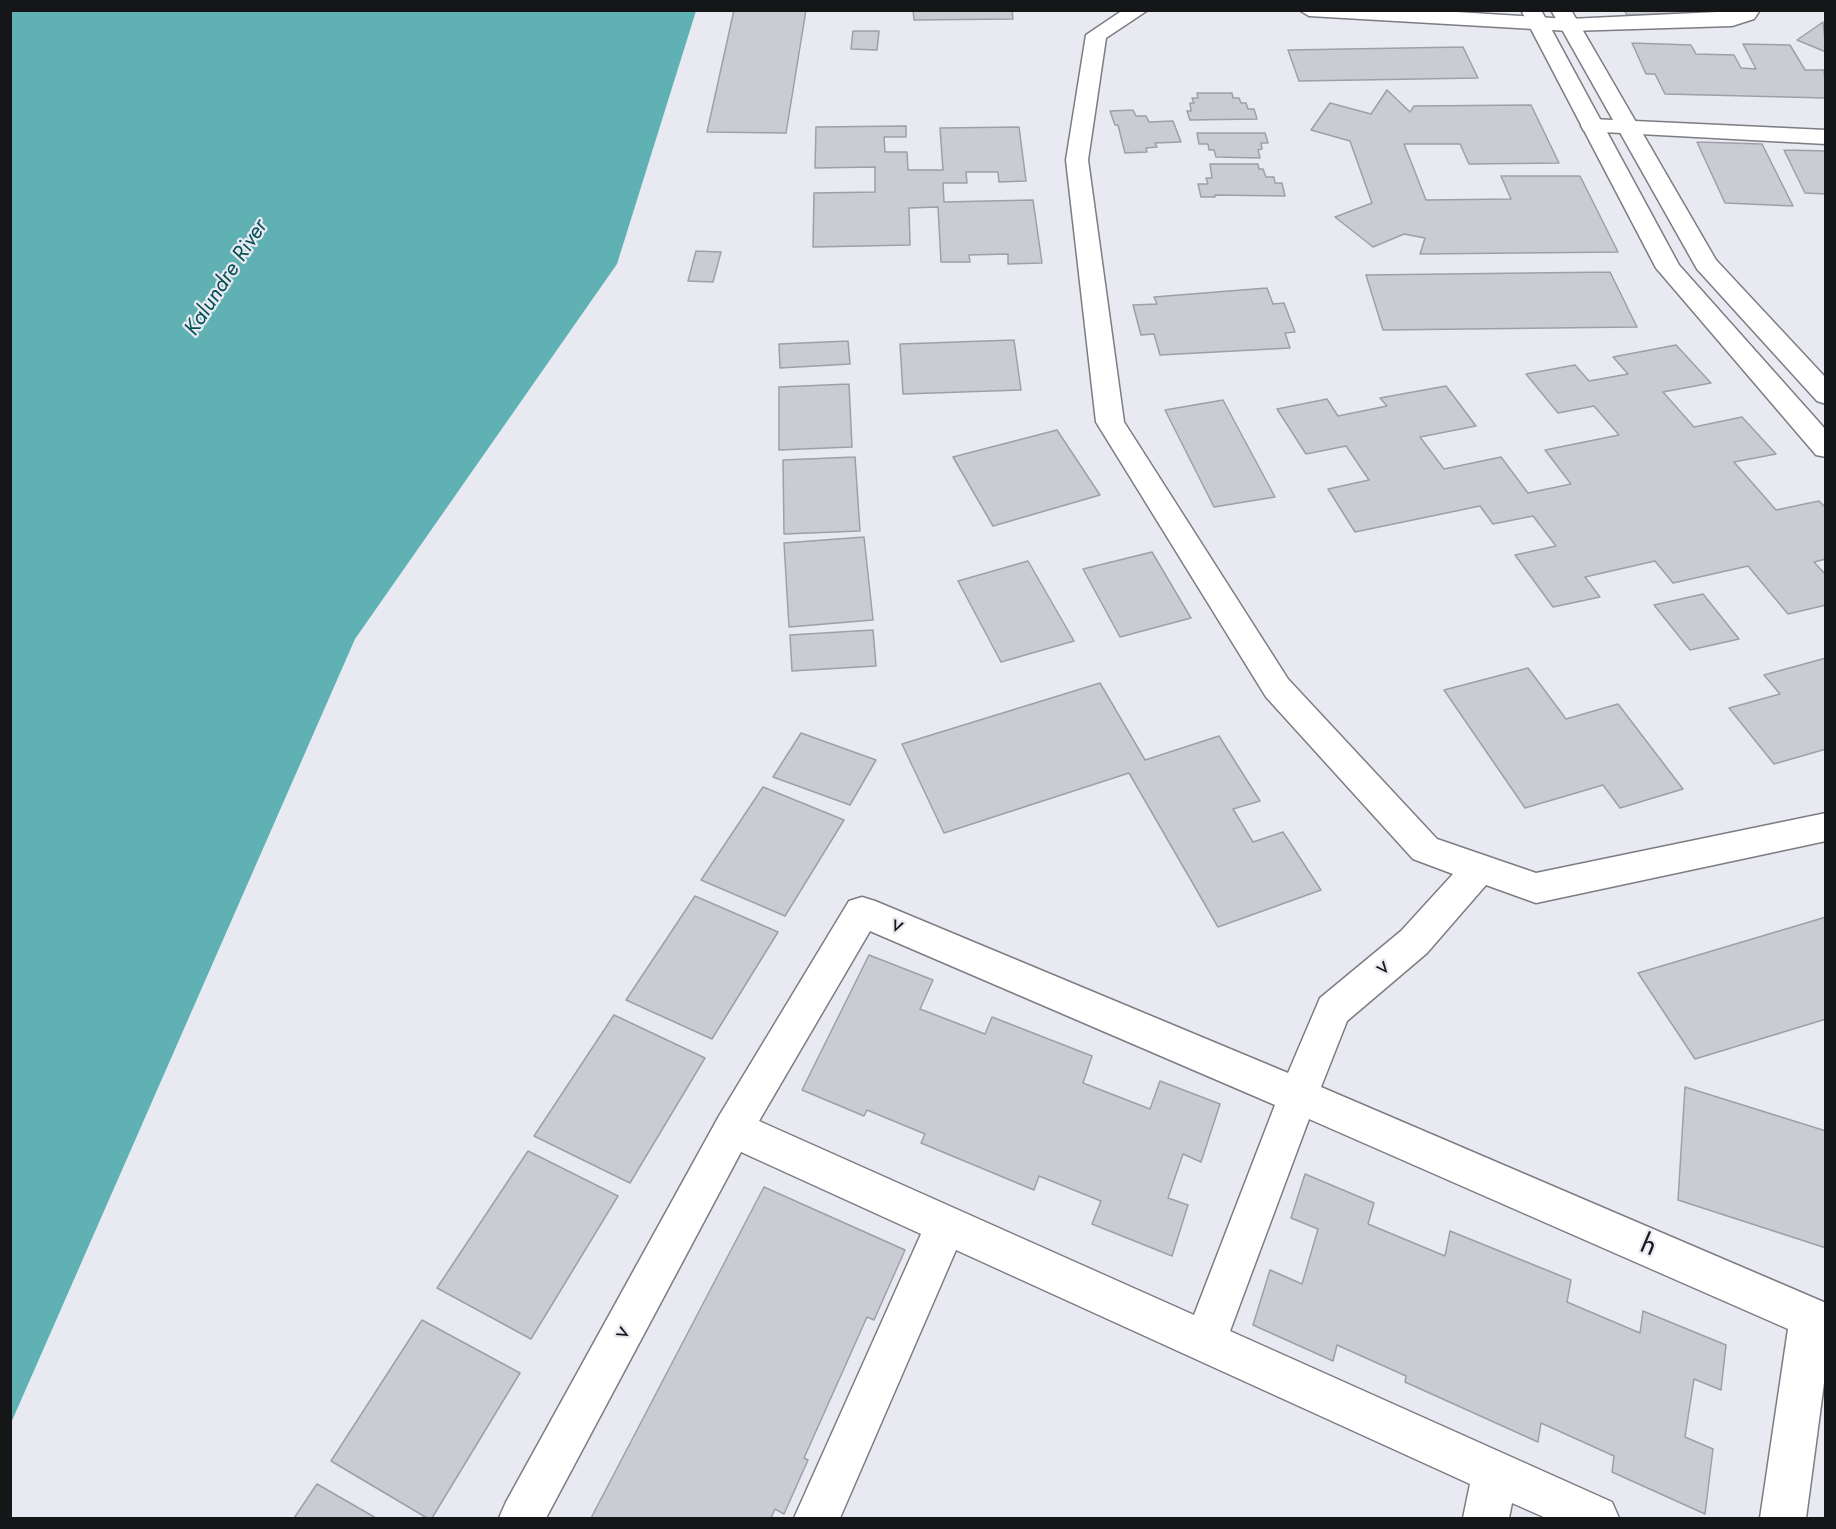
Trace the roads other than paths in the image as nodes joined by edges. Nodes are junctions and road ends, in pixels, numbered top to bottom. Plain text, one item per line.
1 (1138, 10) edge
2 (1309, 10) edge
3 (1750, 10) edge
4 (1535, 17) edge
5 (1565, 18) edge
6 (1592, 126) junction
7 (1628, 128) junction
8 (1826, 137) edge
9 (1826, 395) edge
10 (1826, 448) edge
11 (1826, 827) edge
12 (1480, 868) junction
13 (1299, 1096) junction
14 (733, 1129) junction
15 (946, 1226) junction
16 (1205, 1342) junction
17 (1495, 1473) junction
18 (522, 1518) edge
19 (817, 1518) edge
20 (1486, 1518) edge
21 (1596, 1518) edge
22 (1783, 1518) edge

1 - 12 street
2 - 4 street
3 - 5 street
4 - 5 street
4 - 6 street
5 - 7 street
6 - 7 street
6 - 10 street
7 - 8 street
7 - 9 street
11 - 12 street
12 - 13 street, v
13 - 14 street, v
13 - 16 street
13 - 22 street, h
14 - 15 street
14 - 18 street, v
15 - 16 street
15 - 19 street
16 - 17 street
17 - 20 street
17 - 21 street

